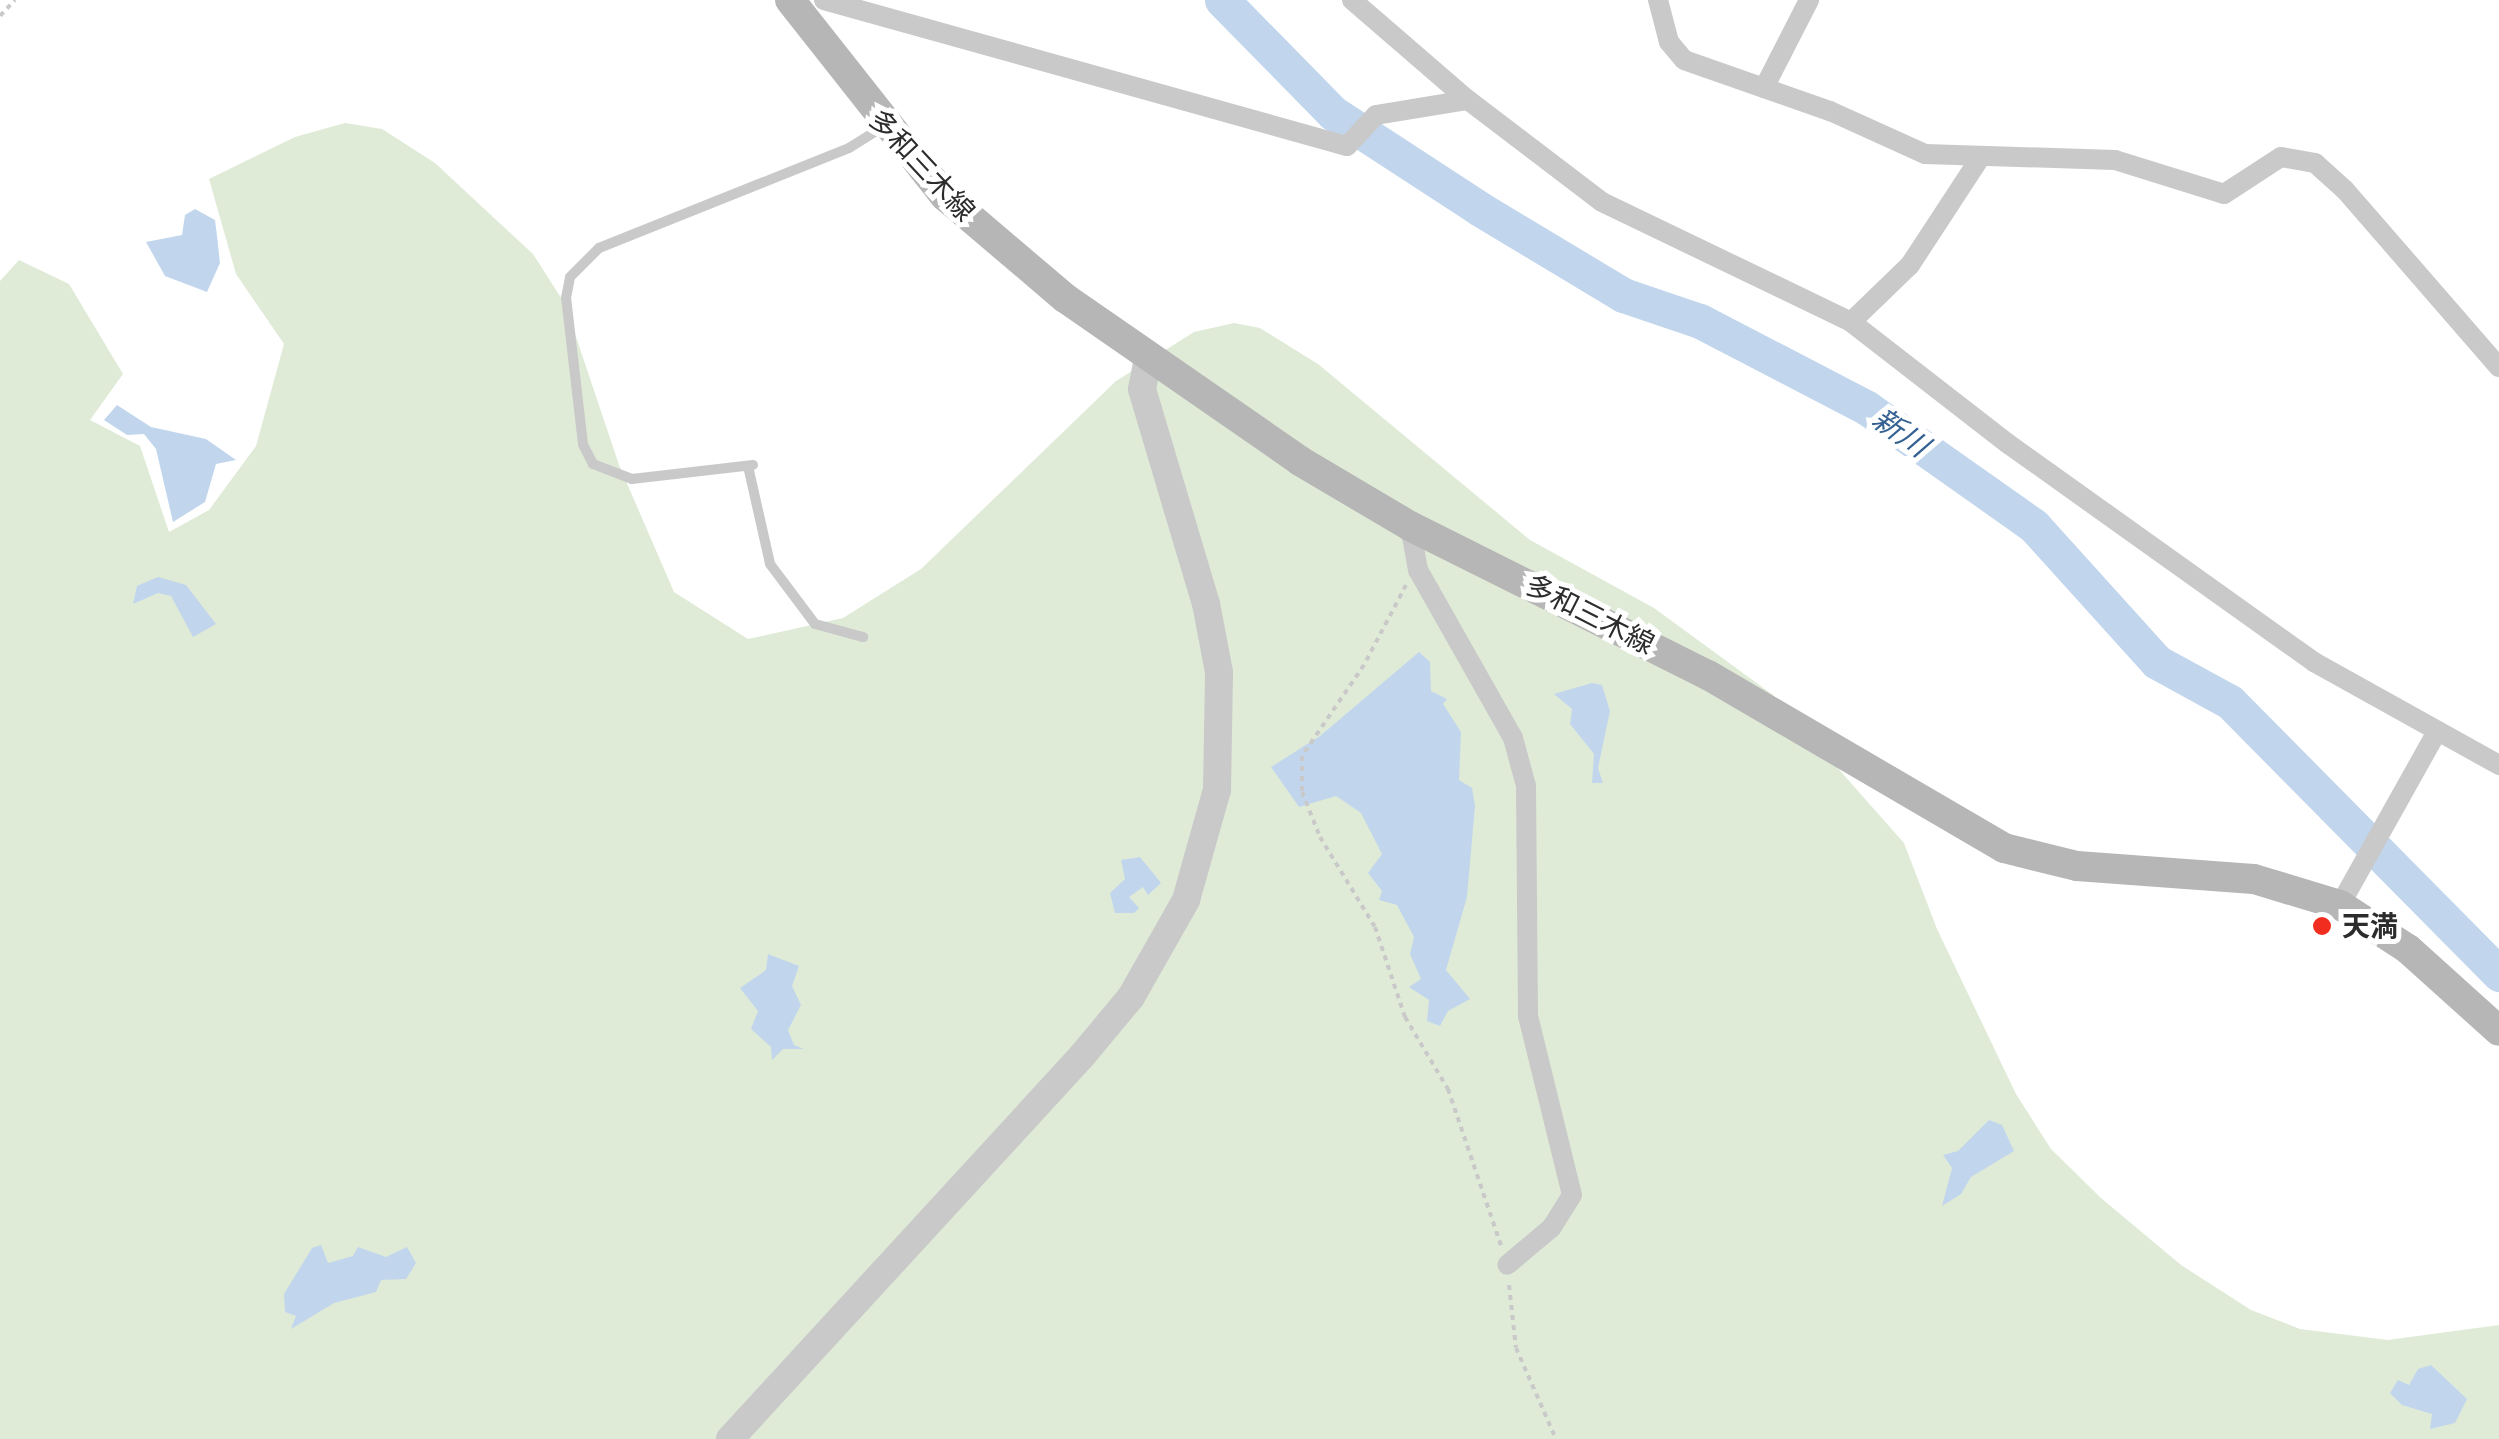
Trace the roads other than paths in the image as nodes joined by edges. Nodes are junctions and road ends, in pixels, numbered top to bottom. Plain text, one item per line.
1 (790, 0) edge
2 (824, 0) edge
3 (1352, 0) edge
4 (1658, 0) edge
5 (1809, 0) edge
6 (1764, 88) junction
7 (1468, 100) junction
8 (884, 126) junction
9 (1980, 158) junction
10 (1850, 322) junction
11 (1148, 357) junction
12 (2499, 367) edge
13 (1410, 526) junction
14 (863, 638) dead end
15 (2436, 733) junction
16 (2499, 765) edge
17 (2340, 905) junction
18 (2499, 1031) edge
19 (1507, 1265) road end
20 (730, 1439) edge

1 - 8 main road, 多和三木線
2 - 7 street
3 - 7 street
4 - 6 street
5 - 6 street
6 - 9 street
7 - 10 street
8 - 11 main road, 多和三木線
8 - 14 lane
9 - 10 street
9 - 12 street
10 - 15 street
11 - 13 main road, 多和三木線
11 - 20 street
13 - 17 main road, 多和三木線
13 - 19 street
15 - 16 street
15 - 17 street
17 - 18 main road, 多和三木線

